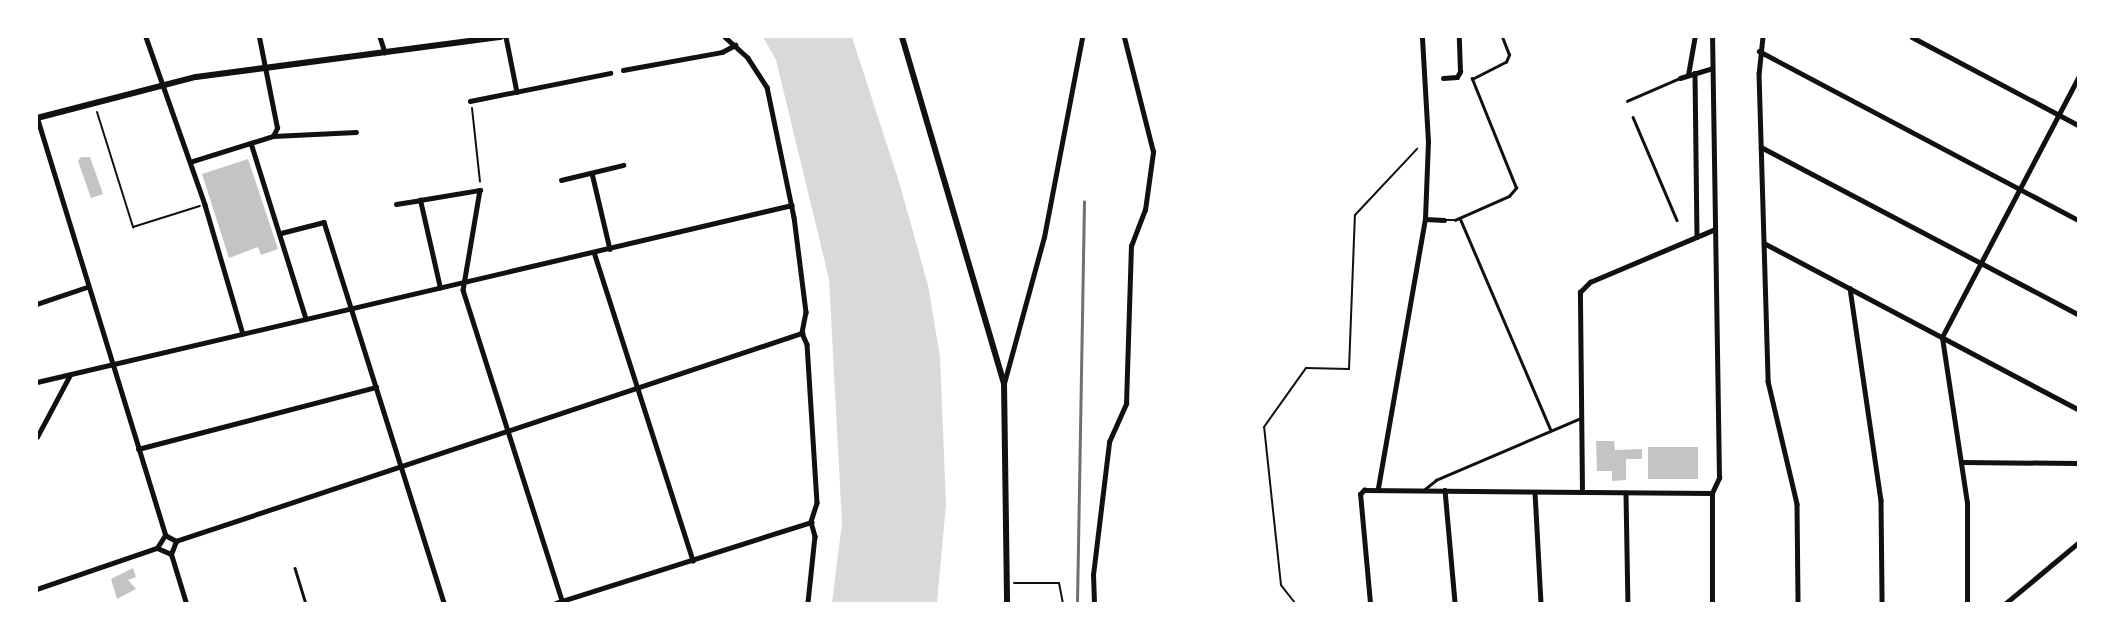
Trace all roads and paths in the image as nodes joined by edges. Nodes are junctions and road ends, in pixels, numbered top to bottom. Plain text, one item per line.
1 (146, 37) edge
2 (258, 37) edge
3 (380, 37) edge
4 (504, 37) edge
5 (725, 37) edge
6 (902, 37) edge
7 (1082, 37) edge
8 (1124, 37) edge
9 (1422, 37) edge
10 (1459, 37) edge
11 (1502, 37) edge
12 (1695, 37) edge
13 (1712, 37) edge
14 (1763, 37) edge
15 (1912, 37) edge
16 (735, 45) junction
17 (1759, 51) junction
18 (384, 52) junction
19 (266, 67) junction
20 (1710, 69) junction
21 (623, 70) dead end
22 (1695, 72) junction
23 (610, 73) dead end
24 (1688, 75) junction
25 (1680, 78) joint
26 (2078, 78) edge
27 (1443, 79) dead end
28 (162, 85) junction
29 (517, 92) junction
30 (470, 101) joint
31 (1627, 102) dead end
32 (97, 111) dead end
33 (2059, 114) junction
34 (1633, 117) dead end
35 (37, 118) edge
36 (2078, 125) edge
37 (356, 131) dead end
38 (273, 136) junction
39 (251, 143) junction
40 (1761, 147) junction
41 (1417, 149) dead end
42 (190, 162) junction
43 (623, 165) dead end
44 (592, 173) junction
45 (561, 180) dead end
46 (2020, 189) junction
47 (480, 190) junction
48 (420, 200) junction
49 (205, 204) junction
50 (396, 204) dead end
51 (792, 205) junction
52 (1460, 218) junction
53 (1425, 219) junction
54 (1444, 220) joint
55 (1677, 220) dead end
56 (2078, 220) edge
57 (1713, 230) junction
58 (281, 233) junction
59 (1697, 237) junction
60 (1764, 243) junction
61 (610, 249) junction
62 (594, 252) junction
63 (1981, 262) junction
64 (464, 282) junction
65 (87, 287) junction
66 (440, 288) junction
67 (1850, 288) junction
68 (37, 304) edge
69 (350, 309) junction
70 (2078, 314) edge
71 (306, 319) junction
72 (802, 333) junction
73 (243, 334) junction
74 (1942, 337) junction
75 (111, 365) junction
76 (71, 374) junction
77 (37, 382) edge
78 (1004, 383) junction
79 (376, 387) junction
80 (638, 387) junction
81 (2078, 409) edge
82 (1581, 418) junction
83 (1551, 430) junction
84 (508, 431) junction
85 (37, 437) edge
86 (138, 449) junction
87 (1961, 462) junction
88 (2078, 463) edge
89 (400, 466) junction
90 (1378, 488) junction
91 (1424, 490) junction
92 (1445, 490) junction
93 (1535, 492) junction
94 (1583, 492) junction
95 (1626, 493) junction
96 (1712, 494) junction
97 (811, 522) junction
98 (165, 535) junction
99 (176, 541) junction
100 (2078, 543) edge
101 (157, 548) junction
102 (171, 554) junction
103 (693, 559) junction
104 (295, 569) dead end
105 (1006, 584) junction
106 (37, 589) edge
107 (563, 602) edge
108 (186, 603) edge
109 (306, 603) edge
110 (444, 603) edge
111 (556, 603) edge
112 (808, 603) edge
113 (1007, 603) edge
114 (1063, 603) edge
115 (1094, 603) edge
116 (1295, 603) edge
117 (1370, 603) edge
118 (1455, 603) edge
119 (1541, 603) edge
120 (1628, 603) edge
121 (1712, 603) edge
122 (1798, 603) edge
123 (1882, 603) edge
124 (1967, 603) edge
125 (2006, 603) edge

1 - 28 street
2 - 19 street
3 - 18 street
4 - 18 main road
4 - 29 street
5 - 16 street
6 - 78 main road
7 - 78 street
8 - 115 street
9 - 53 street
10 - 27 street
11 - 52 lane
12 - 24 street
13 - 20 street
14 - 17 street
15 - 33 street
16 - 21 street
16 - 51 street
17 - 40 street
17 - 46 street
18 - 19 main road
19 - 28 main road
19 - 38 street
20 - 22 street
20 - 57 street
22 - 24 street
22 - 59 street
23 - 29 street
24 - 25 street
25 - 31 lane
26 - 33 street
28 - 35 main road
28 - 42 street
29 - 30 street
30 - 47 path
32 - 49 path
33 - 36 street
33 - 46 street
34 - 55 lane
35 - 65 street
37 - 38 street
38 - 39 street
39 - 42 street
39 - 58 street
40 - 60 street
40 - 63 street
41 - 116 path
42 - 49 street
43 - 44 street
44 - 45 street
44 - 61 street
46 - 56 street
46 - 63 street
47 - 48 street
47 - 64 street
48 - 50 street
48 - 66 street
49 - 73 street
51 - 61 street
51 - 72 street
52 - 54 lane
52 - 83 lane
53 - 54 street
53 - 90 street
57 - 59 street
57 - 96 street
58 - 69 street
58 - 71 street
59 - 82 street
60 - 67 street
60 - 122 street
61 - 62 street
62 - 64 street
62 - 80 street
63 - 70 street
63 - 74 street
64 - 66 street
64 - 84 street
65 - 68 street
65 - 75 street
66 - 69 street
67 - 74 street
67 - 123 street
69 - 71 street
69 - 79 street
71 - 73 street
72 - 80 street
72 - 97 street
73 - 75 street
74 - 81 street
74 - 87 street
75 - 76 street
75 - 86 street
76 - 77 street
76 - 85 street
78 - 105 main road
79 - 86 street
79 - 89 street
80 - 84 street
80 - 103 street
82 - 83 lane
82 - 94 street
83 - 91 lane
84 - 89 street
84 - 107 street
86 - 98 street
87 - 88 street
87 - 124 street
89 - 99 street
89 - 110 street
90 - 91 street
90 - 117 street
91 - 92 street
92 - 93 street
92 - 118 street
93 - 94 street
93 - 119 street
94 - 95 street
95 - 96 street
95 - 120 street
96 - 121 street
97 - 103 street
97 - 112 street
98 - 99 street
98 - 101 street
99 - 102 street
100 - 125 street
101 - 102 street
101 - 106 street
102 - 108 street
103 - 107 street
104 - 109 lane
105 - 113 main road
105 - 114 path
107 - 111 street

